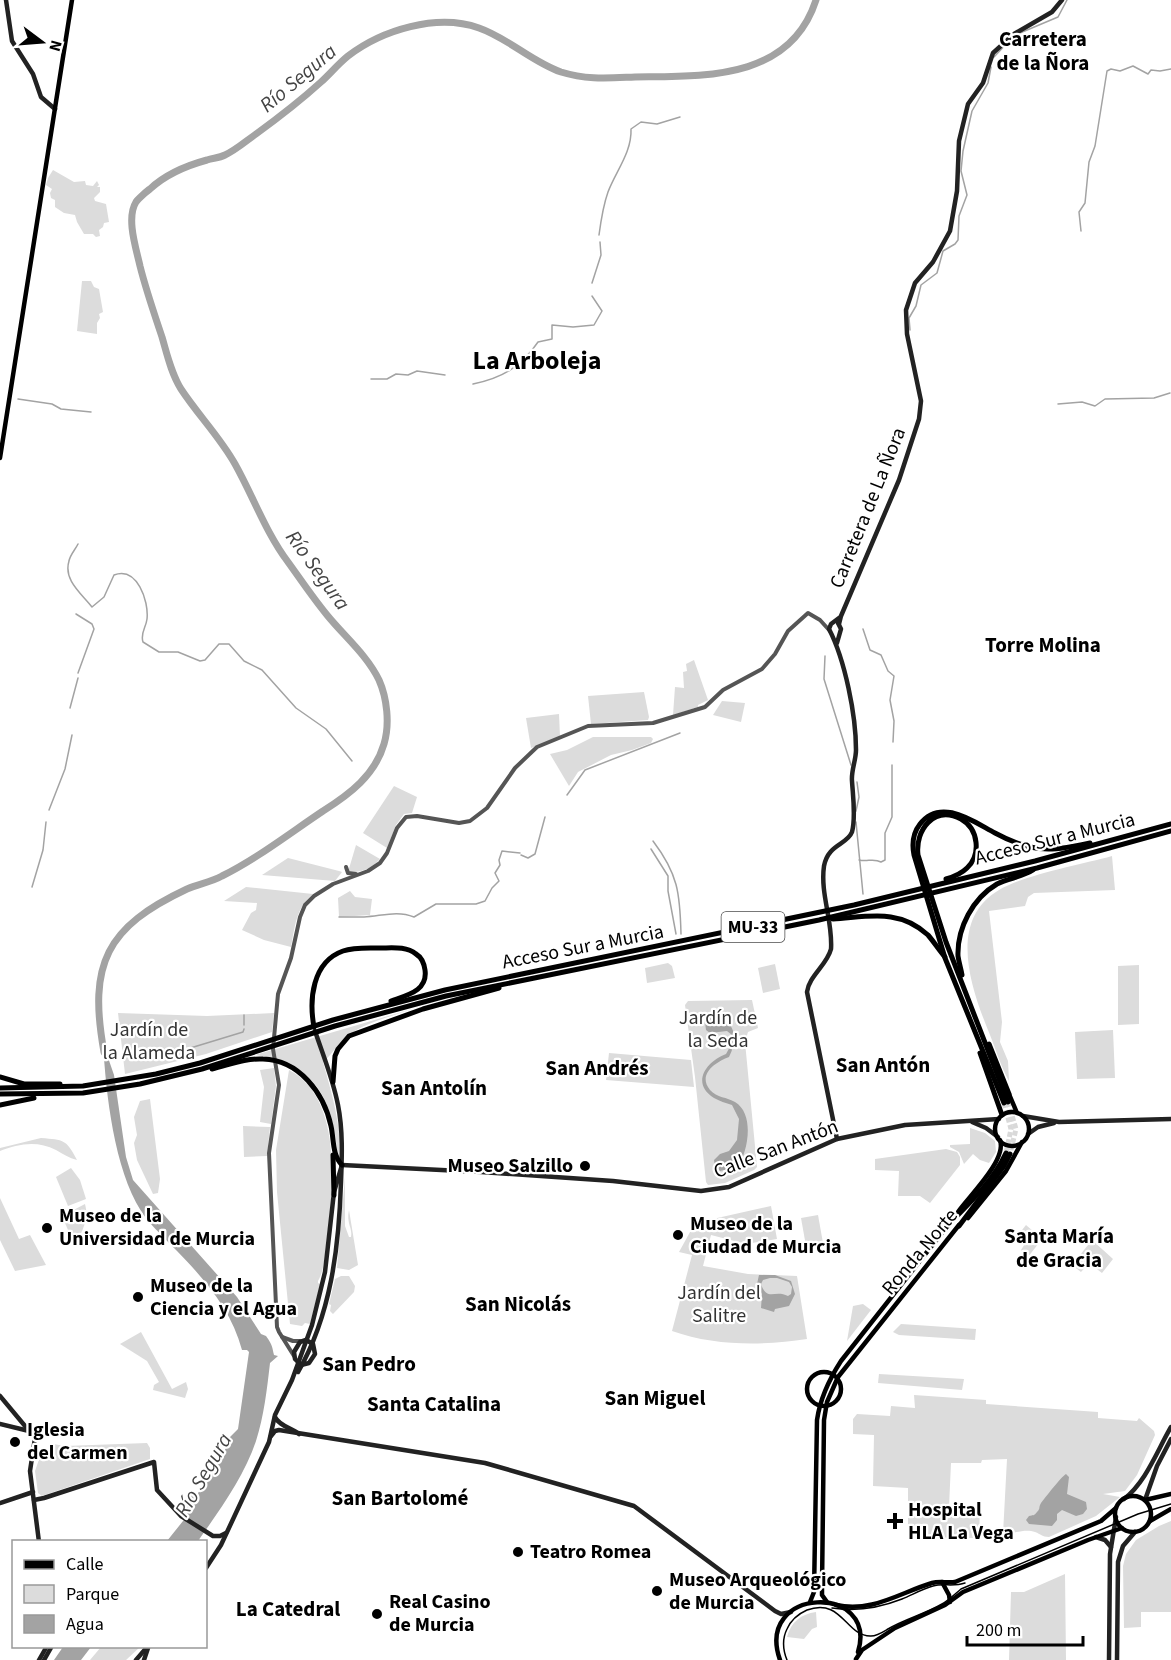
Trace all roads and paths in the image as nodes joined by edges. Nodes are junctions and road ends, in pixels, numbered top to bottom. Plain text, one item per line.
1 (6, 0) edge
2 (72, 0) edge
3 (1062, 0) edge
4 (57, 96) junction
5 (45, 101) junction
6 (55, 109) junction
7 (0, 458) edge
8 (819, 620) junction
9 (837, 623) junction
10 (831, 632) junction
11 (840, 632) junction
12 (837, 645) junction
13 (1171, 824) edge
14 (1147, 831) junction
15 (1171, 831) edge
16 (346, 867) dead end
17 (1036, 868) junction
18 (921, 873) junction
19 (360, 874) junction
20 (940, 884) junction
21 (932, 908) junction
22 (819, 920) junction
23 (945, 958) junction
24 (518, 982) junction
25 (963, 982) junction
26 (356, 1017) junction
27 (976, 1018) junction
28 (314, 1028) joint
29 (977, 1040) junction
30 (334, 1059) junction
31 (327, 1065) junction
32 (0, 1077) edge
33 (139, 1081) junction
34 (333, 1082) junction
35 (0, 1088) edge
36 (83, 1089) junction
37 (0, 1094) edge
38 (1009, 1094) joint
39 (0, 1105) edge
40 (1017, 1113) junction
41 (1023, 1116) junction
42 (1000, 1117) junction
43 (1171, 1119) edge
44 (970, 1121) junction
45 (1059, 1122) junction
46 (332, 1129) junction
47 (1028, 1134) junction
48 (999, 1138) junction
49 (837, 1139) junction
50 (1022, 1142) junction
51 (342, 1166) junction
52 (334, 1196) junction
53 (952, 1221) junction
54 (959, 1226) junction
55 (281, 1336) junction
56 (304, 1340) junction
57 (312, 1343) junction
58 (294, 1356) junction
59 (300, 1364) junction
60 (835, 1376) junction
61 (0, 1396) edge
62 (823, 1406) junction
63 (275, 1415) junction
64 (18, 1418) junction
65 (0, 1424) edge
66 (10, 1426) junction
67 (1171, 1427) edge
68 (32, 1433) junction
69 (299, 1434) junction
70 (271, 1436) junction
71 (1171, 1439) edge
72 (33, 1492) junction
73 (1171, 1494) edge
74 (1124, 1499) junction
75 (33, 1500) junction
76 (1145, 1500) junction
77 (0, 1503) edge
78 (1116, 1508) junction
79 (1171, 1509) edge
80 (1116, 1517) junction
81 (1150, 1521) junction
82 (1122, 1528) junction
83 (228, 1531) junction
84 (1112, 1531) junction
85 (1135, 1532) junction
86 (1095, 1537) junction
87 (39, 1540) edge
88 (1111, 1546) junction
89 (207, 1567) edge
90 (942, 1582) junction
91 (810, 1602) junction
92 (826, 1602) junction
93 (950, 1602) junction
94 (836, 1605) junction
95 (791, 1612) junction
96 (147, 1648) edge
97 (855, 1659) edge
98 (136, 1660) edge
99 (780, 1660) edge
100 (1109, 1660) edge
101 (1117, 1660) edge

1 - 5 main road
2 - 4 main road
3 - 9 main road, Carretera de La Ñora
4 - 5 main road
4 - 6 main road
5 - 6 main road
6 - 7 main road
8 - 9 street
8 - 10 street
8 - 19 street
9 - 10 main road
9 - 11 main road
10 - 11 main road
10 - 12 main road
11 - 12 main road
12 - 49 main road
13 - 14 highway, Acceso Sur a Murcia / MU-33
14 - 18 highway
14 - 20 highway, Acceso Sur a Murcia / MU-33
15 - 17 highway, Acceso Sur a Murcia / MU-33
16 - 19 street
17 - 22 highway, Acceso Sur a Murcia / MU-33
17 - 25 highway
18 - 20 highway
18 - 21 highway
19 - 55 street
20 - 26 highway, Acceso Sur a Murcia / MU-33
21 - 23 highway
21 - 25 highway
22 - 23 highway
22 - 24 highway, Acceso Sur a Murcia / MU-33
23 - 29 highway
24 - 26 highway, Acceso Sur a Murcia / MU-33
24 - 30 highway
25 - 27 highway
26 - 28 highway
26 - 33 highway, Acceso Sur a Murcia / MU-33
27 - 29 highway
27 - 38 highway
28 - 31 main road
29 - 42 highway
30 - 31 highway
30 - 34 highway
31 - 34 main road
32 - 36 highway
33 - 36 highway, Acceso Sur a Murcia / MU-33
33 - 46 highway
34 - 51 main road
35 - 36 highway, Acceso Sur a Murcia / MU-33
36 - 37 highway, Acceso Sur a Murcia / MU-33
36 - 39 highway
38 - 40 main road
40 - 41 main road
40 - 42 main road
41 - 45 main road
41 - 47 main road
42 - 44 main road, Calle San Antón
42 - 48 main road
43 - 45 main road
44 - 48 main road
44 - 49 main road, Calle San Antón
45 - 47 main road
46 - 51 highway
46 - 52 highway
47 - 50 main road
48 - 50 main road
48 - 53 main road, Ronda Norte
49 - 51 main road, Calle San Antón
50 - 54 main road, Ronda Norte
51 - 52 main road
51 - 57 main road
52 - 56 main road
53 - 54 highway
53 - 60 main road, Ronda Norte
54 - 60 main road, Ronda Norte
55 - 56 street
55 - 58 street
56 - 57 main road
56 - 58 main road
56 - 59 main road
57 - 59 main road
58 - 59 main road
59 - 63 main road
60 - 62 main road
60 - 62 main road
60 - 62 main road
61 - 64 main road
62 - 91 main road
62 - 92 main road
63 - 69 main road
63 - 70 main road
64 - 66 main road
64 - 68 main road
65 - 66 main road
66 - 68 main road
67 - 74 main road
68 - 72 main road
69 - 70 main road
69 - 95 main road
70 - 83 main road
71 - 76 main road
72 - 75 main road
72 - 77 main road
73 - 76 main road
74 - 76 main road
74 - 78 main road
75 - 83 main road
75 - 87 main road
76 - 81 main road
78 - 80 main road
78 - 90 main road
79 - 81 main road
80 - 82 main road
80 - 84 main road
81 - 85 main road
82 - 84 main road
82 - 85 main road
83 - 89 main road
84 - 86 main road
84 - 88 main road
85 - 101 main road
86 - 88 main road
86 - 93 main road
88 - 100 main road
90 - 93 main road
90 - 94 main road
91 - 92 main road
91 - 95 main road
92 - 94 main road
93 - 97 main road
94 - 97 main road
95 - 99 main road
96 - 98 main road

